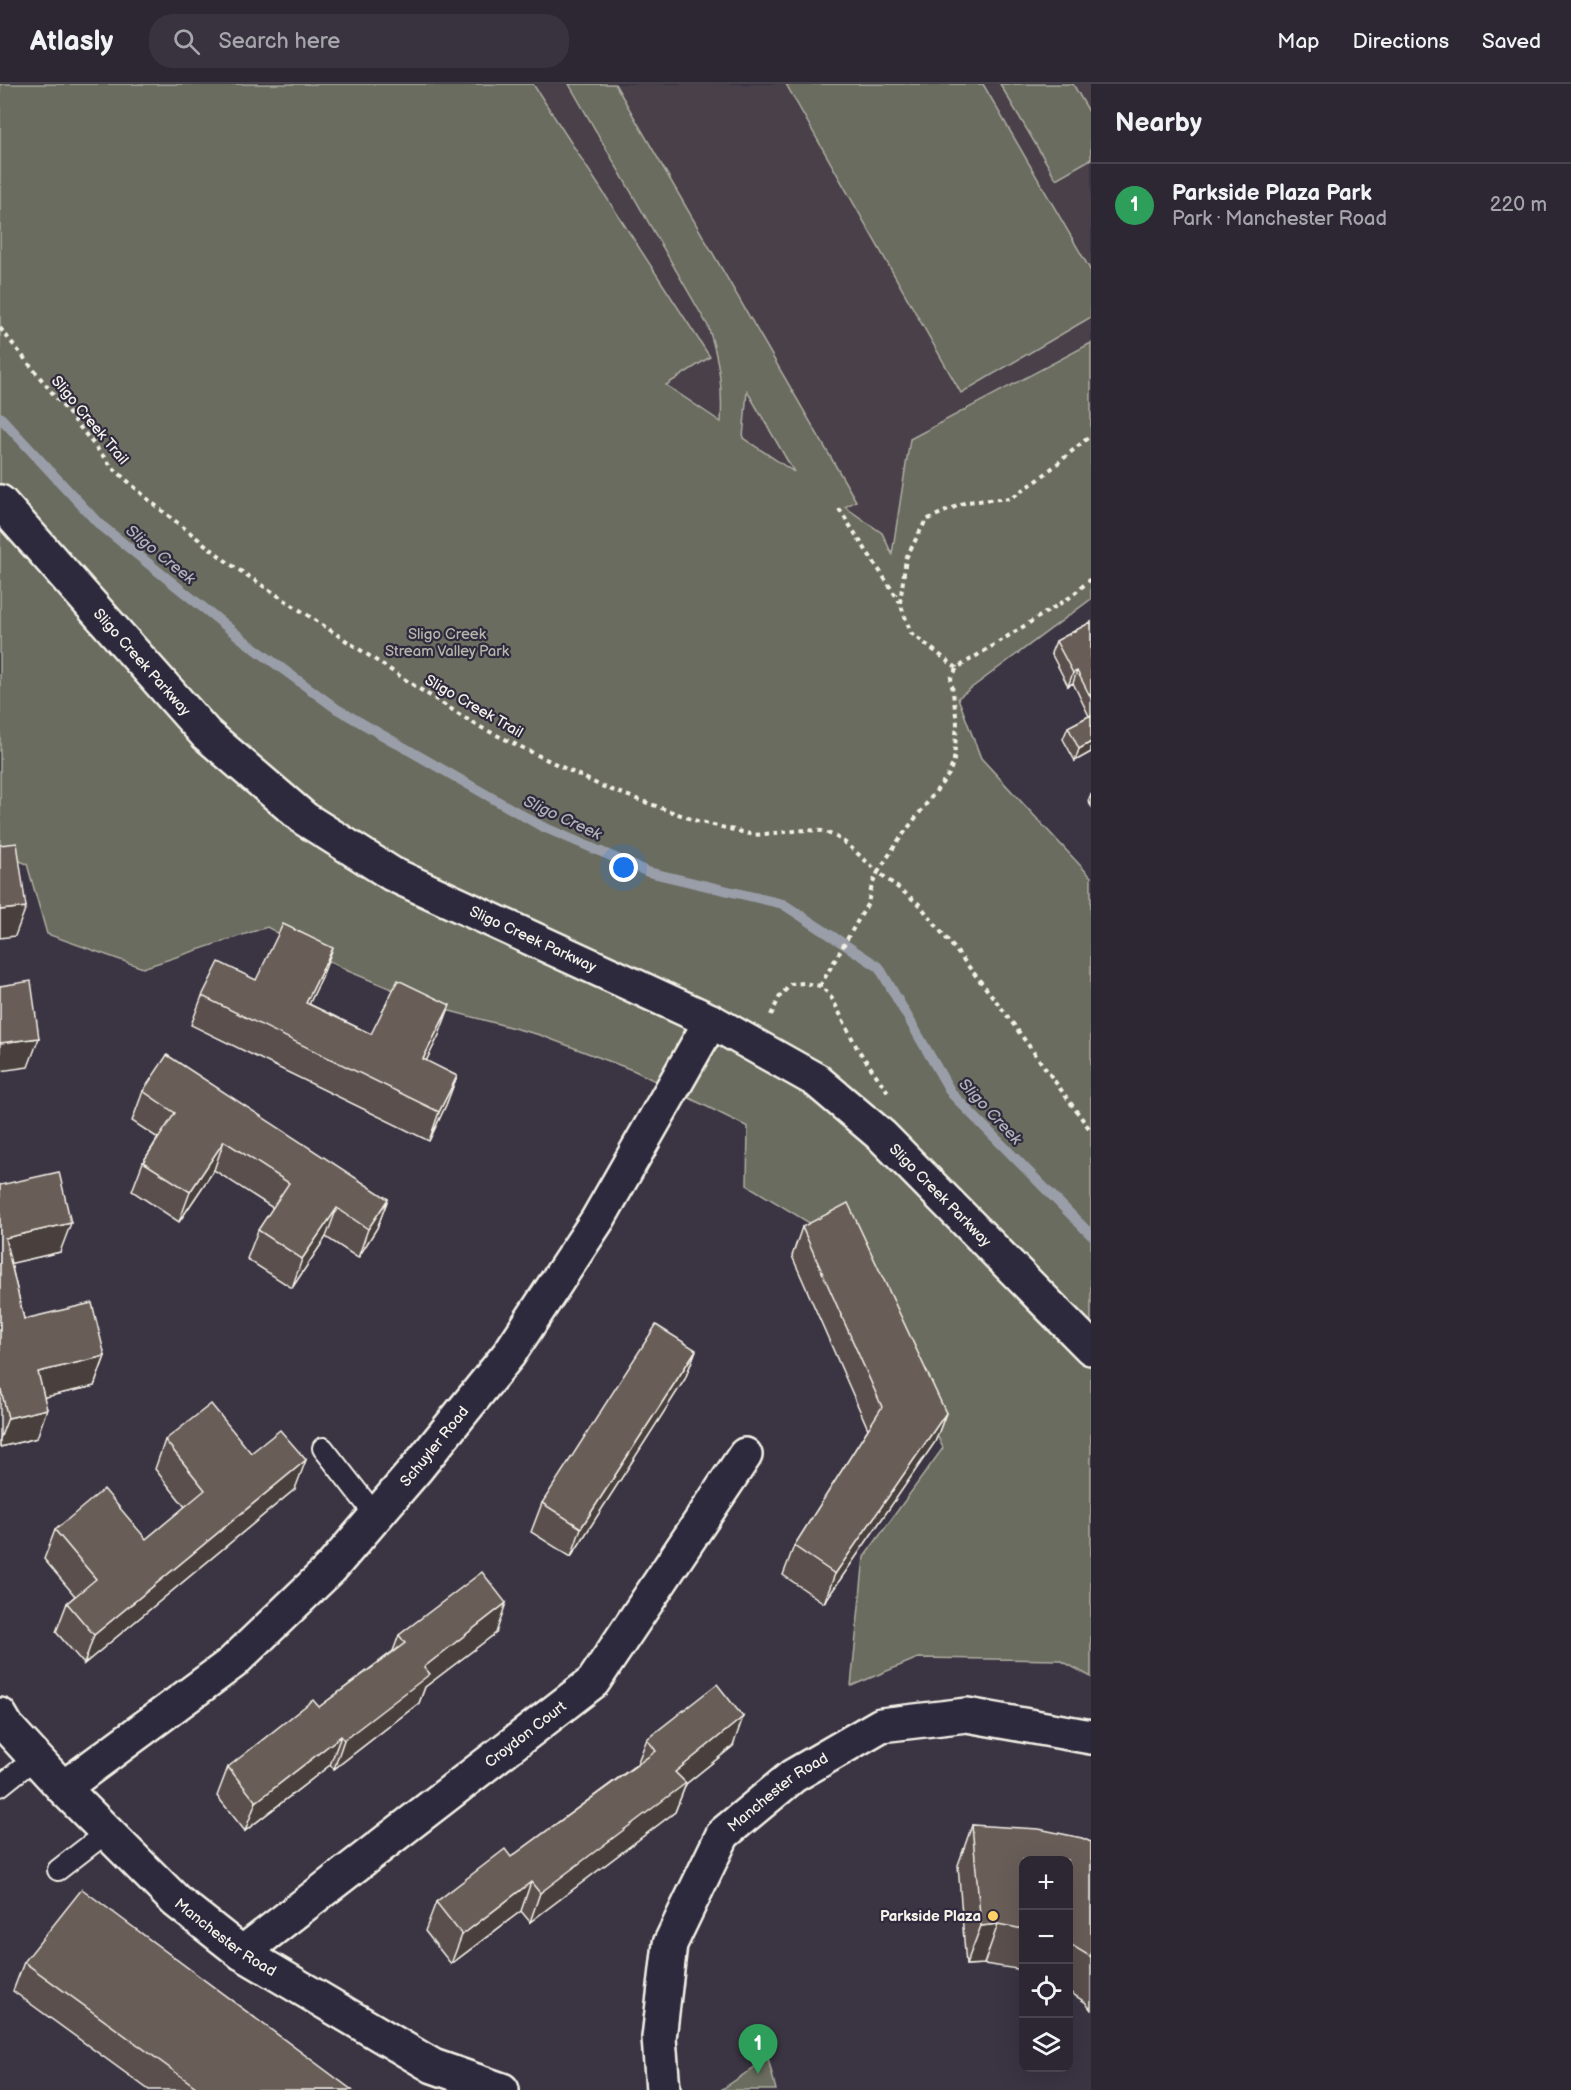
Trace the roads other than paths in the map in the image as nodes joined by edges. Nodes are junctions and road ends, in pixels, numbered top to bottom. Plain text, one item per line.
1 (0, 501) edge
2 (711, 1021) junction
3 (1091, 1348) edge
4 (323, 1448) dead end
5 (746, 1455) dead end
6 (376, 1516) junction
7 (0, 1715) edge
8 (1091, 1737) edge
9 (35, 1758) junction
10 (0, 1786) edge
11 (63, 1788) junction
12 (107, 1832) junction
13 (58, 1870) dead end
14 (242, 1953) junction
15 (502, 2090) edge
16 (663, 2090) edge

1 - 2 street, Sligo Creek Parkway
2 - 3 street, Sligo Creek Parkway
2 - 6 street, Schuyler Road
4 - 6 lane
5 - 14 street, Croydon Court
6 - 11 street, Schuyler Road
7 - 9 street, Manchester Road
8 - 16 street, Manchester Road
9 - 10 lane
9 - 11 street, Manchester Road
11 - 12 street, Manchester Road
12 - 13 lane
12 - 14 street, Manchester Road
14 - 15 street, Manchester Road

